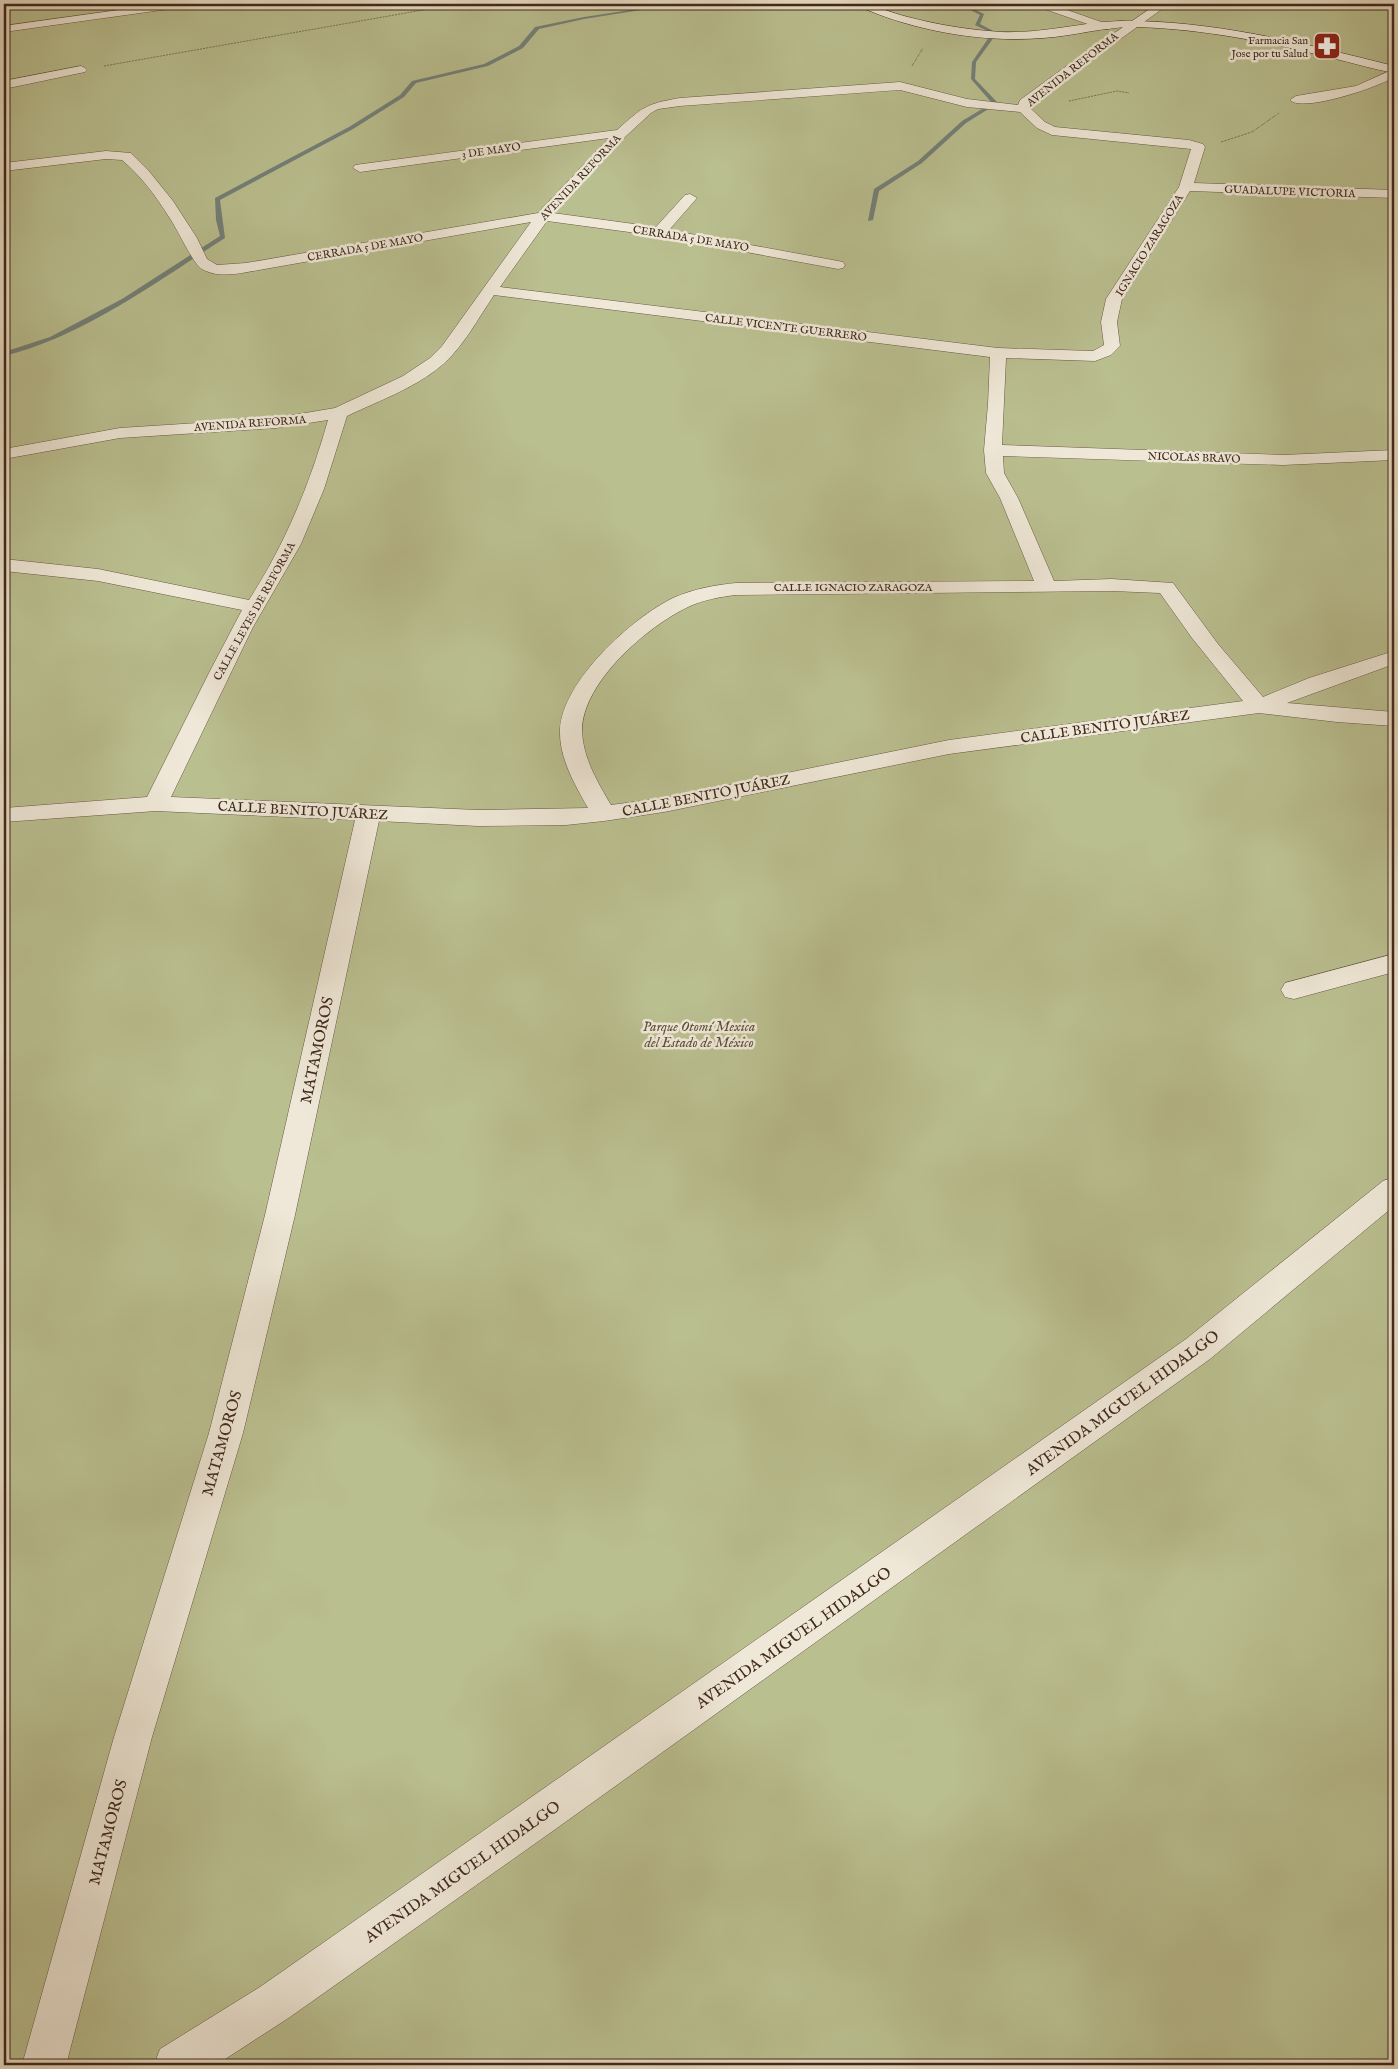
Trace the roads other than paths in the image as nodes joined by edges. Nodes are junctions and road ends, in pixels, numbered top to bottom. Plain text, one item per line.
1 (183, 4) edge
2 (862, 4) edge
3 (1040, 4) edge
4 (1164, 4) edge
5 (1135, 24) junction
6 (1106, 27) junction
7 (4, 29) edge
8 (81, 70) road end
9 (1394, 71) edge
10 (4, 85) edge
11 (1296, 100) road end
12 (1024, 109) junction
13 (621, 133) junction
14 (4, 167) edge
15 (360, 168) dead end
16 (1186, 187) junction
17 (1394, 194) edge
18 (690, 198) dead end
19 (543, 216) junction
20 (659, 232) junction
21 (838, 265) dead end
22 (488, 290) junction
23 (998, 353) junction
24 (1084, 357) joint
25 (339, 413) junction
26 (993, 450) junction
27 (4, 454) edge
28 (1394, 455) edge
29 (4, 565) edge
30 (1047, 587) junction
31 (254, 607) junction
32 (1394, 657) edge
33 (1259, 706) junction
34 (1394, 719) edge
35 (156, 804) junction
36 (369, 813) junction
37 (604, 814) junction
38 (4, 815) edge
39 (1394, 963) edge
40 (1294, 990) dead end
41 (1394, 1189) edge
42 (44, 2065) edge
43 (176, 2065) edge

1 - 7 street
2 - 6 street
3 - 6 street
4 - 5 street, AVENIDA REFORMA
5 - 6 street
5 - 9 street
5 - 12 street, AVENIDA REFORMA
8 - 10 street
9 - 11 street
12 - 13 street, AVENIDA REFORMA
12 - 16 street, IGNACIO ZARAGOZA
13 - 15 street, 3 DE MAYO
13 - 19 street, AVENIDA REFORMA
14 - 19 street, CERRADA 5 DE MAYO
16 - 17 street, GUADALUPE VICTORIA
16 - 24 street, IGNACIO ZARAGOZA
18 - 20 street
19 - 20 street, CERRADA 5 DE MAYO
19 - 22 street, AVENIDA REFORMA
20 - 21 street, CERRADA 5 DE MAYO
22 - 23 street, CALLE VICENTE GUERRERO
22 - 25 street, AVENIDA REFORMA
23 - 24 street, CALLE VICENTE GUERRERO
23 - 26 street
25 - 27 street, AVENIDA REFORMA
25 - 31 street, CALLE LEYES DE REFORMA
26 - 28 street, NICOLAS BRAVO
26 - 30 street
29 - 31 street
30 - 33 street, CALLE IGNACIO ZARAGOZA
30 - 37 street, CALLE IGNACIO ZARAGOZA
31 - 35 street, CALLE LEYES DE REFORMA
32 - 33 street, CALLE BENITO JUÁREZ
33 - 34 street
33 - 37 street, CALLE BENITO JUÁREZ
35 - 36 street, CALLE BENITO JUÁREZ
35 - 38 street, CALLE BENITO JUÁREZ
36 - 37 street, CALLE BENITO JUÁREZ
36 - 42 street, MATAMOROS
39 - 40 street
41 - 43 street, AVENIDA MIGUEL HIDALGO

